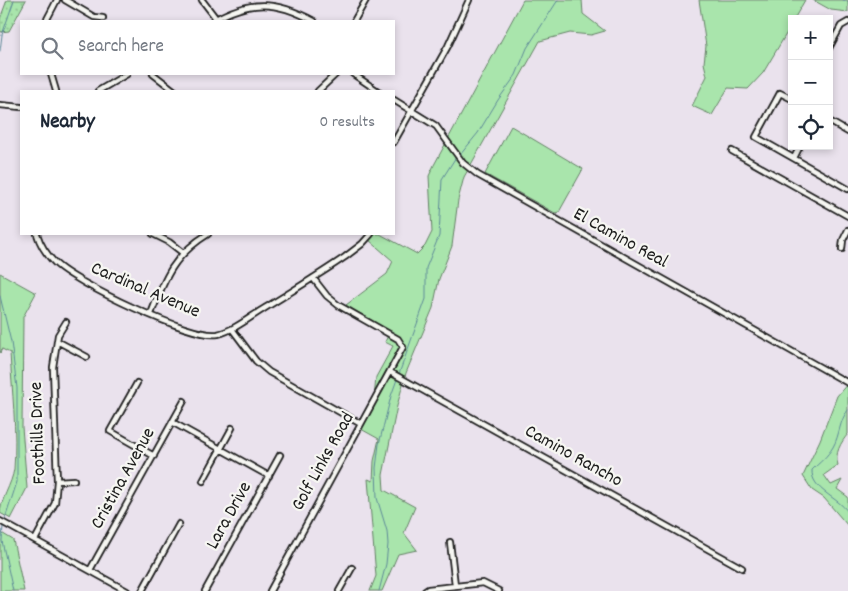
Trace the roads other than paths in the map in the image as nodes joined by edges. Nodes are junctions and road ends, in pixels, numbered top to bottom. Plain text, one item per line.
1 (57, 0) edge
2 (65, 0) edge
3 (202, 0) edge
4 (291, 0) edge
5 (366, 0) edge
6 (469, 0) edge
7 (287, 7) junction
8 (103, 18) dead end
9 (47, 20) edge
10 (215, 20) edge
11 (312, 20) edge
12 (355, 20) edge
13 (848, 22) edge
14 (833, 41) edge
15 (51, 75) edge
16 (126, 75) edge
17 (154, 75) edge
18 (335, 75) edge
19 (354, 75) edge
20 (107, 89) edge
21 (56, 90) edge
22 (173, 90) edge
23 (319, 90) edge
24 (377, 90) edge
25 (788, 97) edge
26 (395, 101) edge
27 (0, 105) edge
28 (20, 107) edge
29 (411, 110) junction
30 (833, 123) edge
31 (848, 132) edge
32 (395, 140) edge
33 (798, 150) edge
34 (732, 151) dead end
35 (794, 158) junction
36 (848, 189) edge
37 (848, 216) edge
38 (848, 230) edge
39 (37, 235) edge
40 (155, 235) edge
41 (207, 235) edge
42 (369, 235) edge
43 (842, 248) dead end
44 (183, 253) junction
45 (313, 278) junction
46 (151, 314) junction
47 (66, 322) dead end
48 (232, 329) junction
49 (57, 341) junction
50 (87, 357) dead end
51 (390, 372) junction
52 (137, 383) dead end
53 (848, 383) edge
54 (184, 401) dead end
55 (172, 422) junction
56 (361, 424) junction
57 (232, 428) dead end
58 (221, 449) junction
59 (280, 455) dead end
60 (154, 456) junction
61 (269, 476) junction
62 (74, 480) dead end
63 (57, 481) junction
64 (203, 481) dead end
65 (0, 521) edge
66 (179, 524) dead end
67 (35, 540) junction
68 (450, 542) dead end
69 (352, 568) dead end
70 (742, 568) dead end
71 (90, 570) junction
72 (455, 585) junction
73 (127, 591) edge
74 (142, 591) edge
75 (205, 591) edge
76 (270, 591) edge
77 (339, 591) edge
78 (425, 591) edge
79 (499, 591) edge

1 - 9 street
2 - 8 street
3 - 10 street
4 - 7 street
5 - 12 street
6 - 29 street
7 - 10 street
7 - 11 street
13 - 14 street
15 - 21 street
16 - 20 street
17 - 22 street
18 - 23 street
19 - 24 street
25 - 35 street
26 - 29 street, El Camino Real
27 - 28 street
29 - 32 street
29 - 53 street, El Camino Real
30 - 31 street
33 - 35 street
34 - 37 street
35 - 36 street
38 - 43 street
39 - 46 street, Cardinal Avenue
40 - 44 street
41 - 44 street
42 - 45 street
44 - 46 street
45 - 48 street
45 - 51 street, Golf Links Road
46 - 48 street, Cardinal Avenue
47 - 49 street, Foothills Drive
48 - 56 street
49 - 50 street
49 - 63 street, Foothills Drive
51 - 56 street, Golf Links Road
51 - 70 street, Camino Rancho
52 - 60 street
54 - 55 street, Cristina Avenue
55 - 58 street
55 - 60 street, Cristina Avenue
56 - 76 street, Golf Links Road
57 - 58 street
58 - 61 street
58 - 64 street
59 - 61 street, Lara Drive
60 - 71 street, Cristina Avenue
61 - 75 street, Lara Drive
62 - 63 street
63 - 67 street, Foothills Drive
65 - 67 street
66 - 74 street
67 - 71 street
68 - 72 street
69 - 77 street
71 - 73 street
72 - 78 street
72 - 79 street

